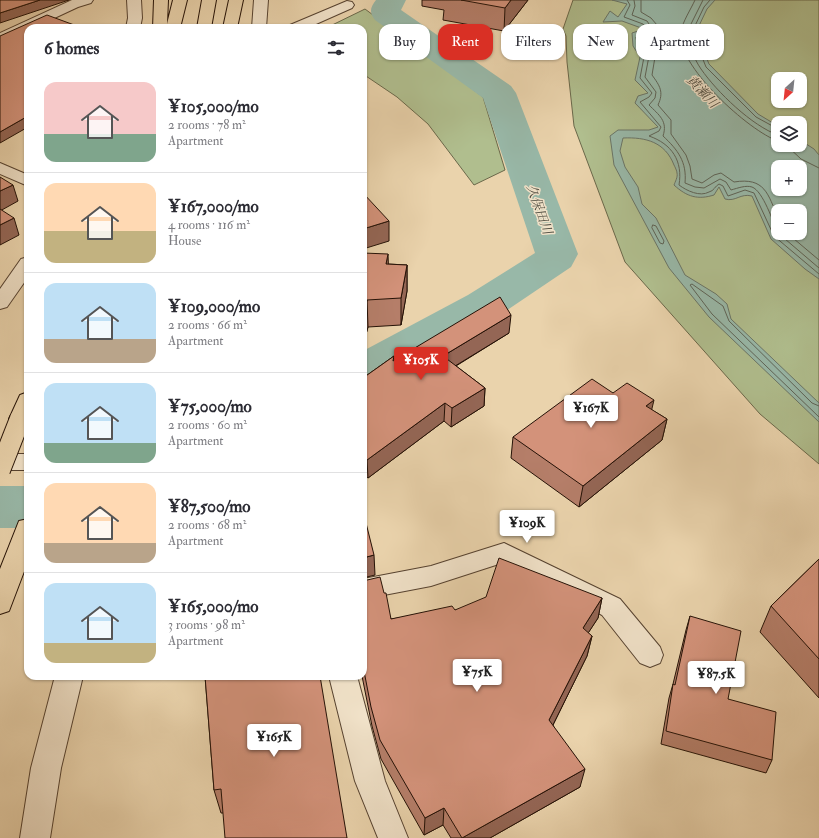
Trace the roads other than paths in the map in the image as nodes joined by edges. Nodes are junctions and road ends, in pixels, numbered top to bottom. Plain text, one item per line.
1 (86, 0) edge
2 (134, 0) edge
3 (161, 0) edge
4 (180, 0) edge
5 (209, 0) edge
6 (236, 0) edge
7 (261, 0) edge
8 (347, 5) dead end
9 (29, 24) edge
10 (134, 24) edge
11 (160, 24) edge
12 (174, 24) edge
13 (205, 24) edge
14 (231, 24) edge
15 (259, 24) edge
16 (304, 24) edge
17 (24, 27) edge
18 (0, 38) edge
19 (0, 168) edge
20 (24, 179) edge
21 (24, 269) edge
22 (0, 302) edge
23 (24, 410) edge
24 (0, 462) edge
25 (24, 462) edge
26 (0, 470) edge
27 (24, 539) edge
28 (367, 588) edge
29 (1, 600) edge
30 (650, 654) dead end
31 (68, 680) edge
32 (344, 680) edge
33 (35, 838) edge
34 (394, 838) edge

1 - 9 street
2 - 10 street
3 - 11 highway
4 - 12 highway
5 - 13 highway
6 - 14 highway
7 - 15 street
8 - 16 street
17 - 18 street
19 - 20 street
21 - 22 street
23 - 26 highway, bridge
24 - 25 street
27 - 29 highway
28 - 30 street
31 - 33 street
32 - 34 street

